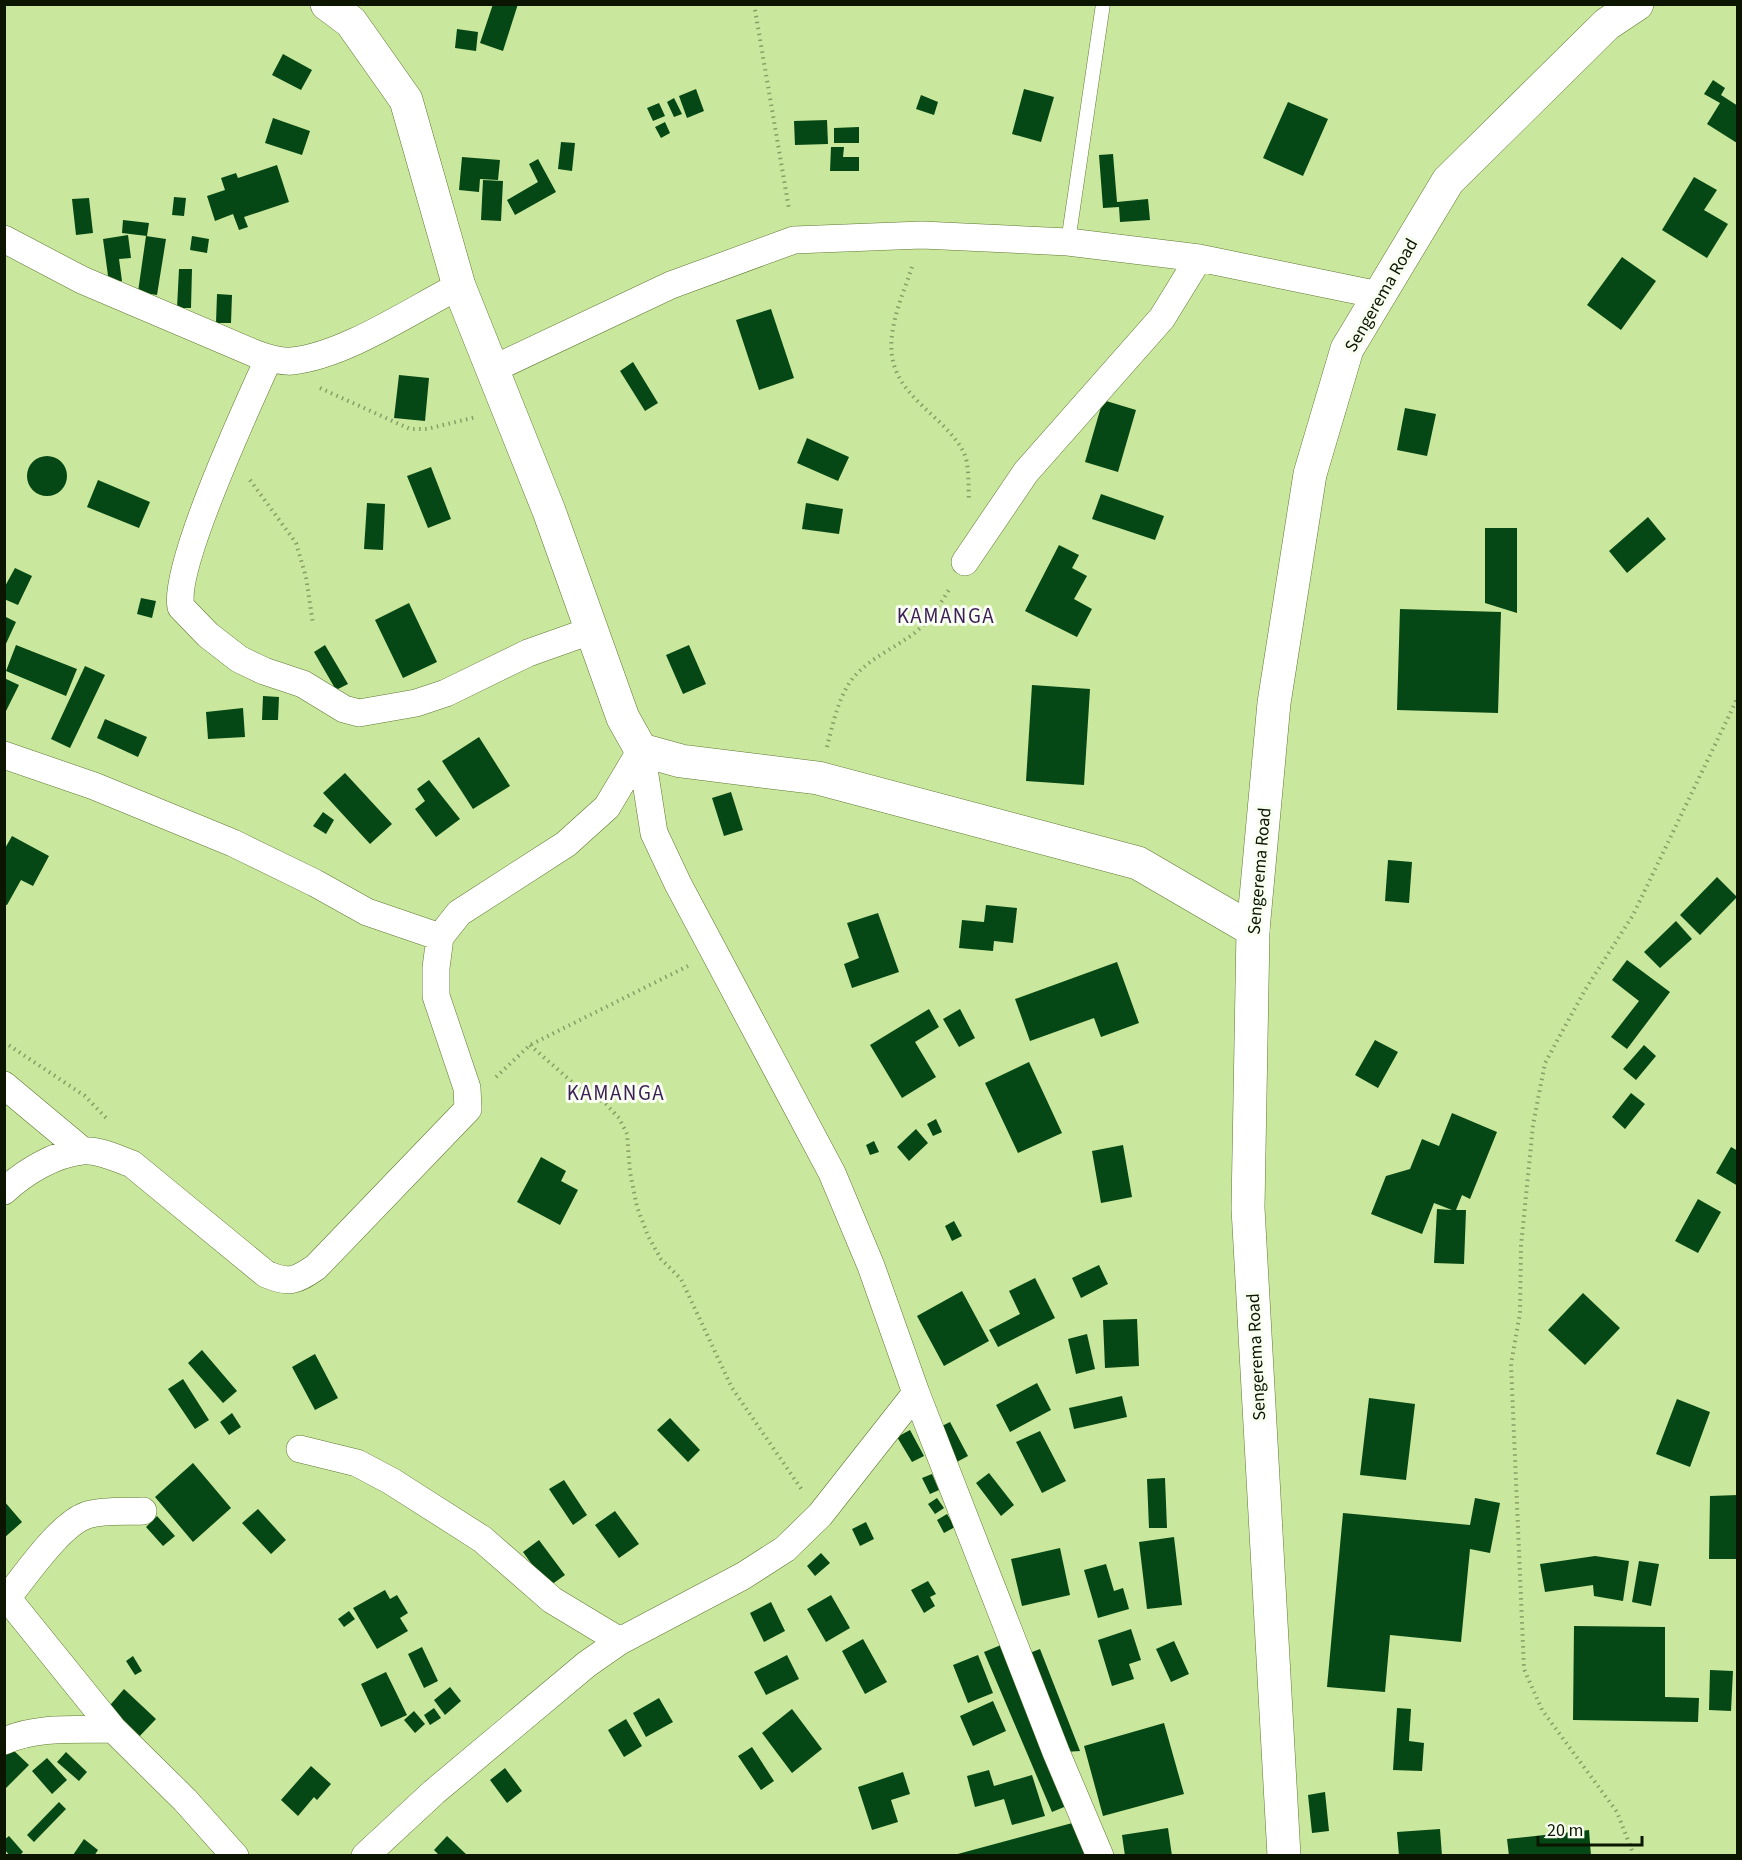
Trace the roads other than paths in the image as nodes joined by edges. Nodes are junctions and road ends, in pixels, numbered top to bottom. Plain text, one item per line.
1 (327, 4) edge
2 (1103, 4) edge
3 (1637, 4) edge
4 (4, 239) edge
5 (1068, 242) junction
6 (1199, 258) junction
7 (459, 286) junction
8 (1379, 295) junction
9 (269, 358) junction
10 (493, 369) junction
11 (965, 562) road end
12 (590, 631) junction
13 (641, 750) junction
14 (4, 755) edge
15 (1254, 930) junction
16 (440, 937) junction
17 (4, 1085) edge
18 (83, 1150) junction
19 (4, 1191) edge
20 (916, 1393) junction
21 (300, 1449) dead end
22 (143, 1511) dead end
23 (6, 1596) edge
24 (620, 1641) junction
25 (113, 1729) junction
26 (4, 1741) edge
27 (235, 1856) edge
28 (366, 1856) edge
29 (1100, 1856) edge
30 (1284, 1856) edge

1 - 7 main road
2 - 5 lane
3 - 8 main road, Sengerema Road
4 - 9 street
5 - 6 street
5 - 10 street
6 - 8 street
6 - 11 street
7 - 9 street
7 - 10 main road
8 - 15 main road, Sengerema Road
9 - 12 street
10 - 12 main road
12 - 13 main road
13 - 15 main road
13 - 16 street
13 - 20 street
14 - 16 street
15 - 30 main road, Sengerema Road
16 - 18 street
17 - 18 street
18 - 19 street
20 - 24 street
20 - 29 street
21 - 24 street
22 - 23 street
23 - 25 street
24 - 28 street
25 - 26 street
25 - 27 street

